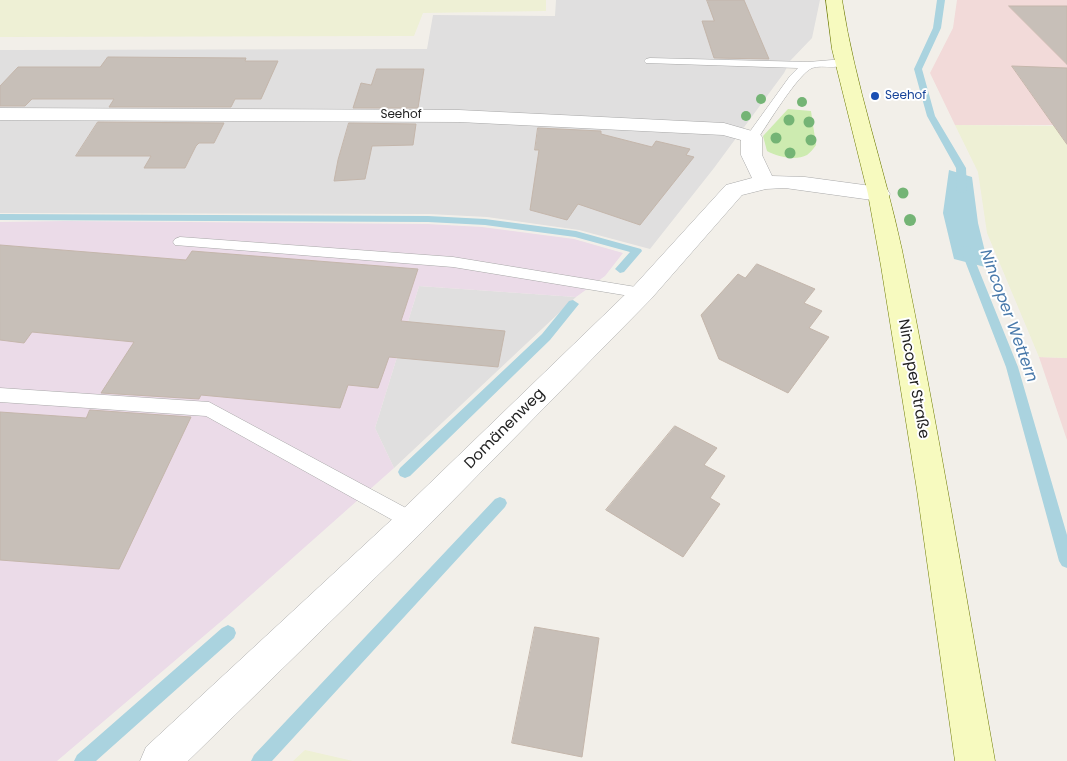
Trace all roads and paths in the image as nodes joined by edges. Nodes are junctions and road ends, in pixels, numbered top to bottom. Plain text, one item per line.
1 (834, 0) edge
2 (650, 61) dead end
3 (844, 62) junction
4 (808, 65) junction
5 (0, 114) edge
6 (752, 137) junction
7 (765, 182) junction
8 (879, 194) junction
9 (180, 242) dead end
10 (642, 293) junction
11 (0, 395) edge
12 (412, 521) junction
13 (160, 761) edge
14 (975, 761) edge

1 - 3 main road, Nincoper Straße
2 - 4 lane
3 - 4 lane
3 - 8 main road, Nincoper Straße
4 - 6 lane
5 - 6 street, Seehof
6 - 7 street
7 - 8 street, Domänenweg
7 - 10 street, Domänenweg
8 - 14 main road, Nincoper Straße
9 - 10 lane
10 - 12 street, Domänenweg
11 - 12 lane
12 - 13 street, Domänenweg

